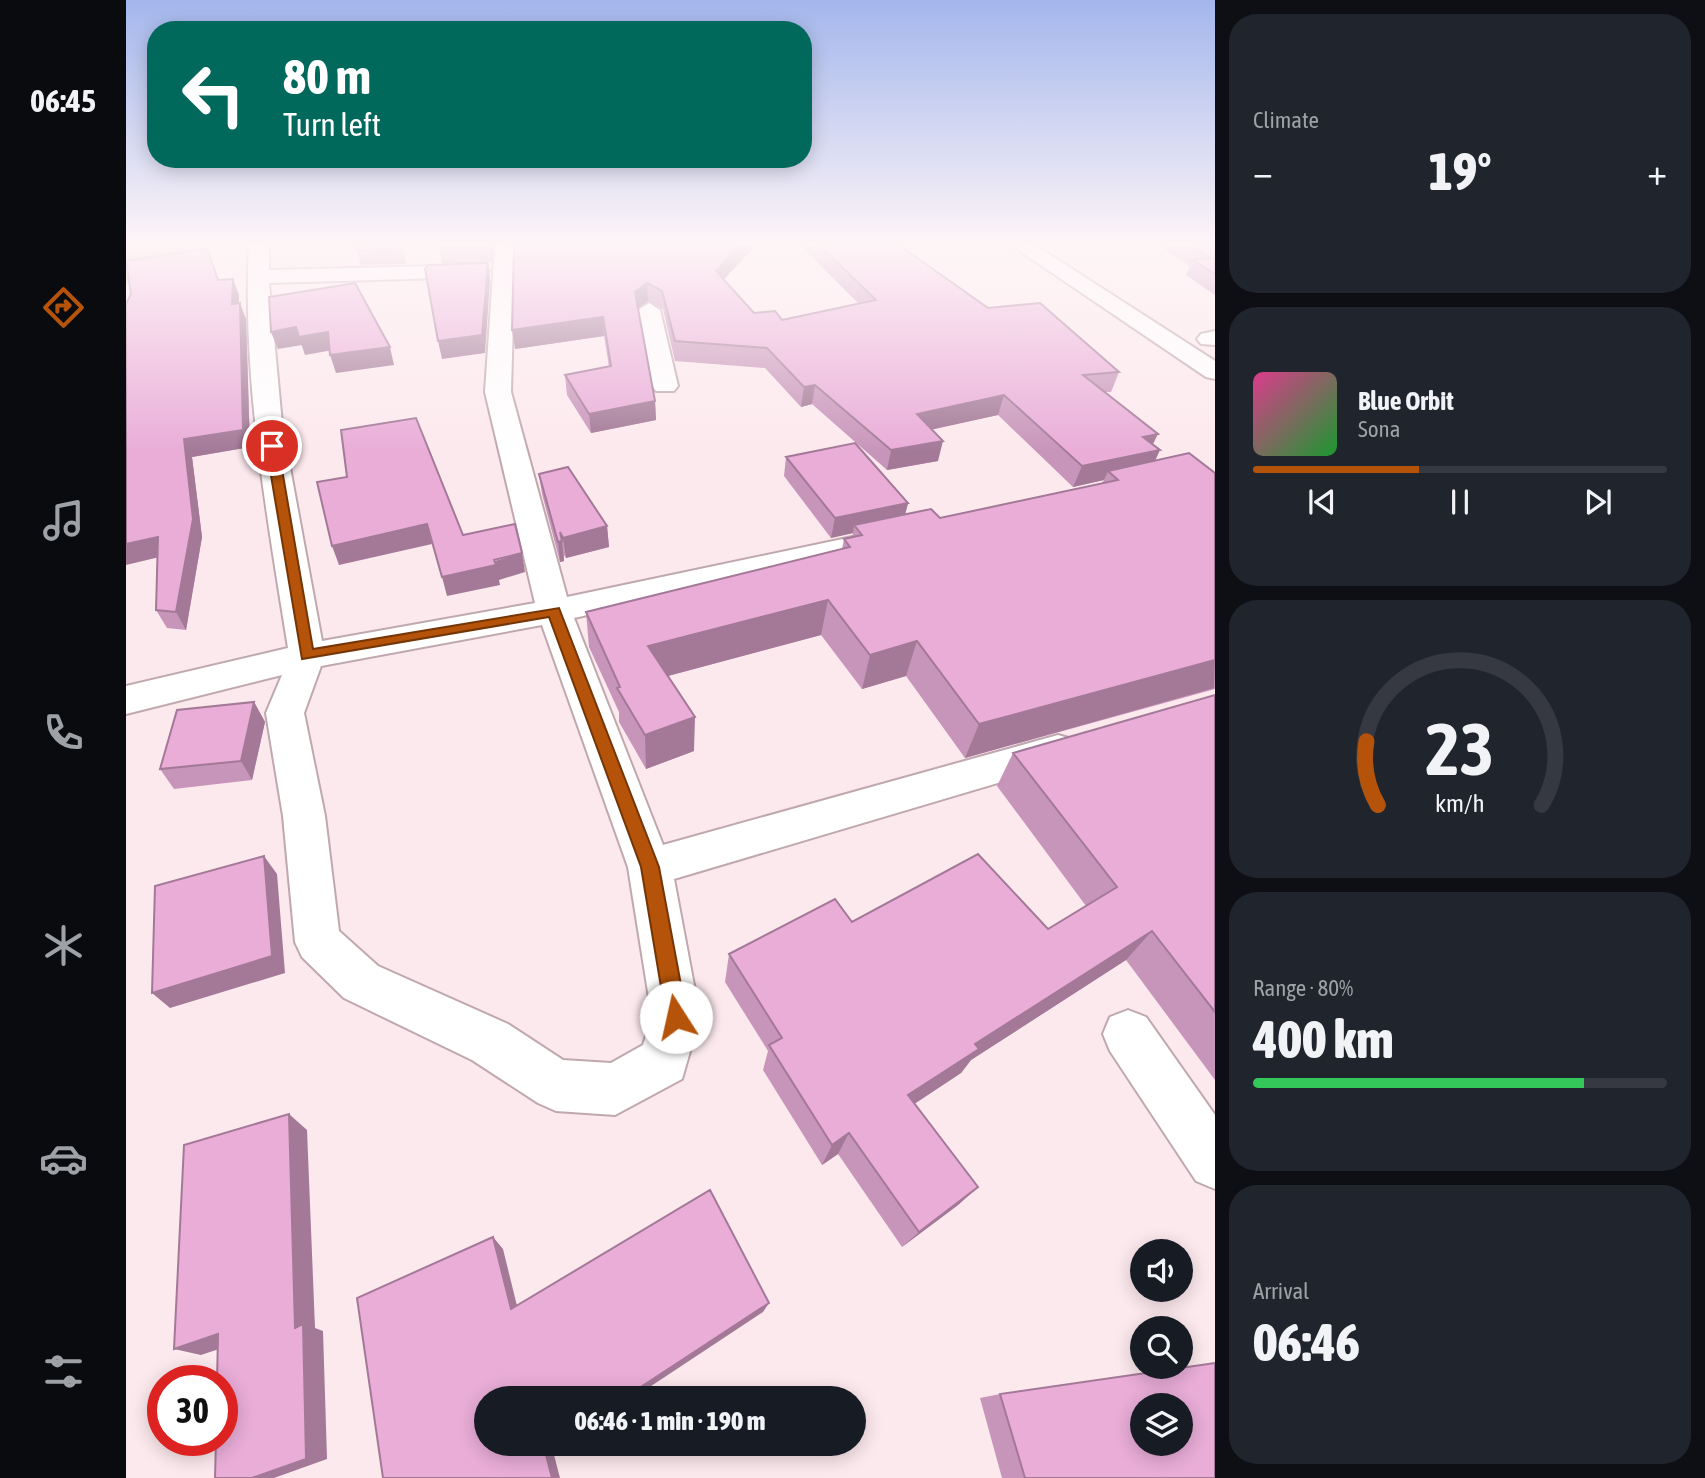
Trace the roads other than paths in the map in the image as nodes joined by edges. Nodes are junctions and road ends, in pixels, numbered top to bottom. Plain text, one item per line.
1 (261, 314) edge
2 (504, 314) edge
3 (650, 314) edge
4 (1126, 314) edge
5 (1215, 372) edge
6 (665, 386) dead end
7 (918, 532) edge
8 (554, 611) junction
9 (307, 656) junction
10 (126, 699) edge
11 (1094, 740) edge
12 (650, 867) junction
13 (1128, 1034) dead end
14 (1215, 1161) edge

1 - 9 street
2 - 8 street
3 - 6 street
4 - 5 street
7 - 8 street
8 - 9 street
8 - 12 street
9 - 10 street
9 - 12 street
11 - 12 street
13 - 14 street

